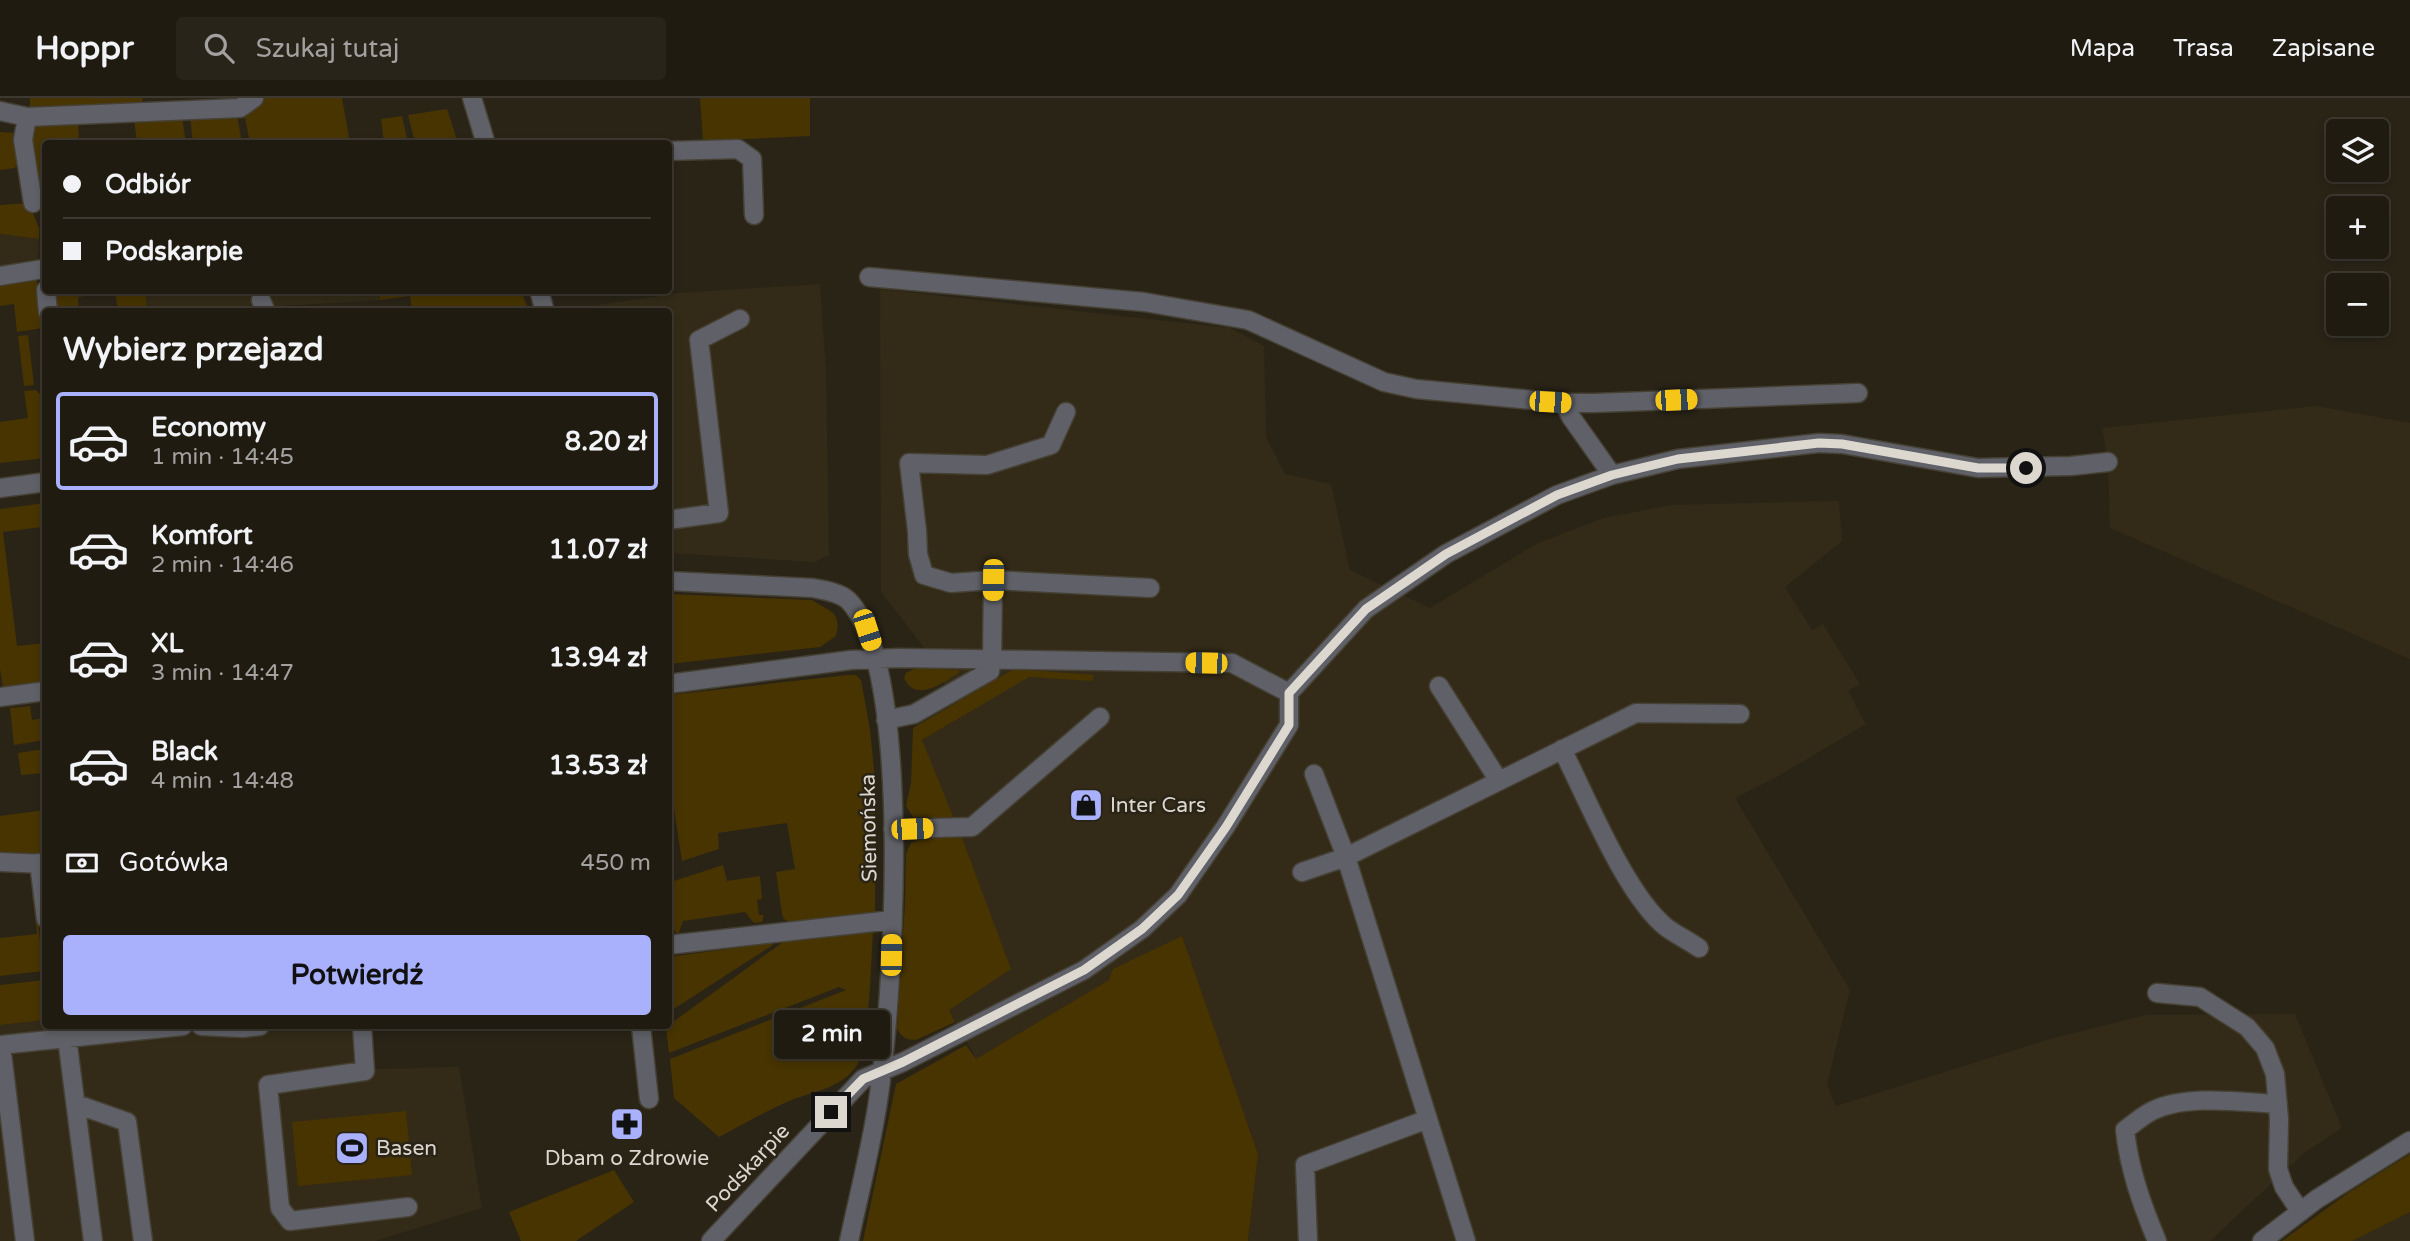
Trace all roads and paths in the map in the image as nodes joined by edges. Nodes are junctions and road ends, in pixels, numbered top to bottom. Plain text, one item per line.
1 (254, 98) edge
2 (472, 98) edge
3 (0, 111) edge
4 (27, 117) junction
5 (484, 140) edge
6 (672, 151) edge
7 (33, 202) dead end
8 (754, 215) dead end
9 (42, 264) edge
10 (0, 276) edge
11 (869, 277) dead end
12 (740, 319) dead end
13 (1858, 393) dead end
14 (1564, 403) junction
15 (1066, 412) dead end
16 (2108, 462) dead end
17 (1612, 475) junction
18 (42, 483) edge
19 (0, 488) edge
20 (672, 519) edge
21 (993, 580) junction
22 (672, 581) edge
23 (1150, 588) dead end
24 (876, 658) junction
25 (992, 660) junction
26 (672, 684) edge
27 (1439, 686) dead end
28 (42, 692) edge
29 (1289, 693) junction
30 (0, 697) edge
31 (1740, 714) dead end
32 (1100, 717) dead end
33 (886, 720) junction
34 (1562, 749) junction
35 (1314, 774) dead end
36 (1499, 781) junction
37 (894, 829) junction
38 (1346, 856) junction
39 (0, 862) edge
40 (42, 864) edge
41 (1302, 872) dead end
42 (892, 920) junction
43 (672, 945) edge
44 (1699, 948) dead end
45 (2157, 993) dead end
46 (154, 1029) edge
47 (362, 1029) edge
48 (641, 1029) edge
49 (67, 1038) junction
50 (0, 1045) edge
51 (882, 1072) junction
52 (649, 1099) dead end
53 (76, 1104) junction
54 (2278, 1104) junction
55 (1428, 1119) junction
56 (2410, 1140) edge
57 (408, 1207) dead end
58 (2300, 1211) junction
59 (25, 1241) edge
60 (93, 1241) edge
61 (143, 1241) edge
62 (711, 1241) edge
63 (849, 1241) edge
64 (1308, 1241) edge
65 (1466, 1241) edge
66 (2157, 1241) edge
67 (2262, 1241) edge

1 - 4 street
2 - 5 street
3 - 4 street
4 - 7 street
6 - 8 street
9 - 10 street
11 - 14 street
12 - 20 street
13 - 14 street
14 - 17 street
15 - 21 street
16 - 17 street
17 - 29 street
18 - 19 street
21 - 23 street
21 - 25 street
22 - 24 street, Siemońska
24 - 25 street
24 - 26 street
24 - 33 street, Siemońska
25 - 29 street
25 - 33 street
27 - 36 street
28 - 30 street
29 - 51 street, Podskarpie
31 - 34 street
32 - 37 street
33 - 37 street, Siemońska
34 - 36 street
34 - 44 street
35 - 38 street
36 - 38 street
37 - 42 street, Siemońska
38 - 41 street
38 - 55 street
39 - 40 street
42 - 43 street
42 - 51 street, Siemońska
45 - 54 street
46 - 49 street
47 - 57 street
48 - 52 street
49 - 50 street
49 - 53 street
50 - 59 street
51 - 62 street, Podskarpie
51 - 63 street, Siemońska
53 - 60 street
53 - 61 street
54 - 58 street
54 - 66 street
55 - 64 street
55 - 65 street
56 - 58 street
58 - 67 street

